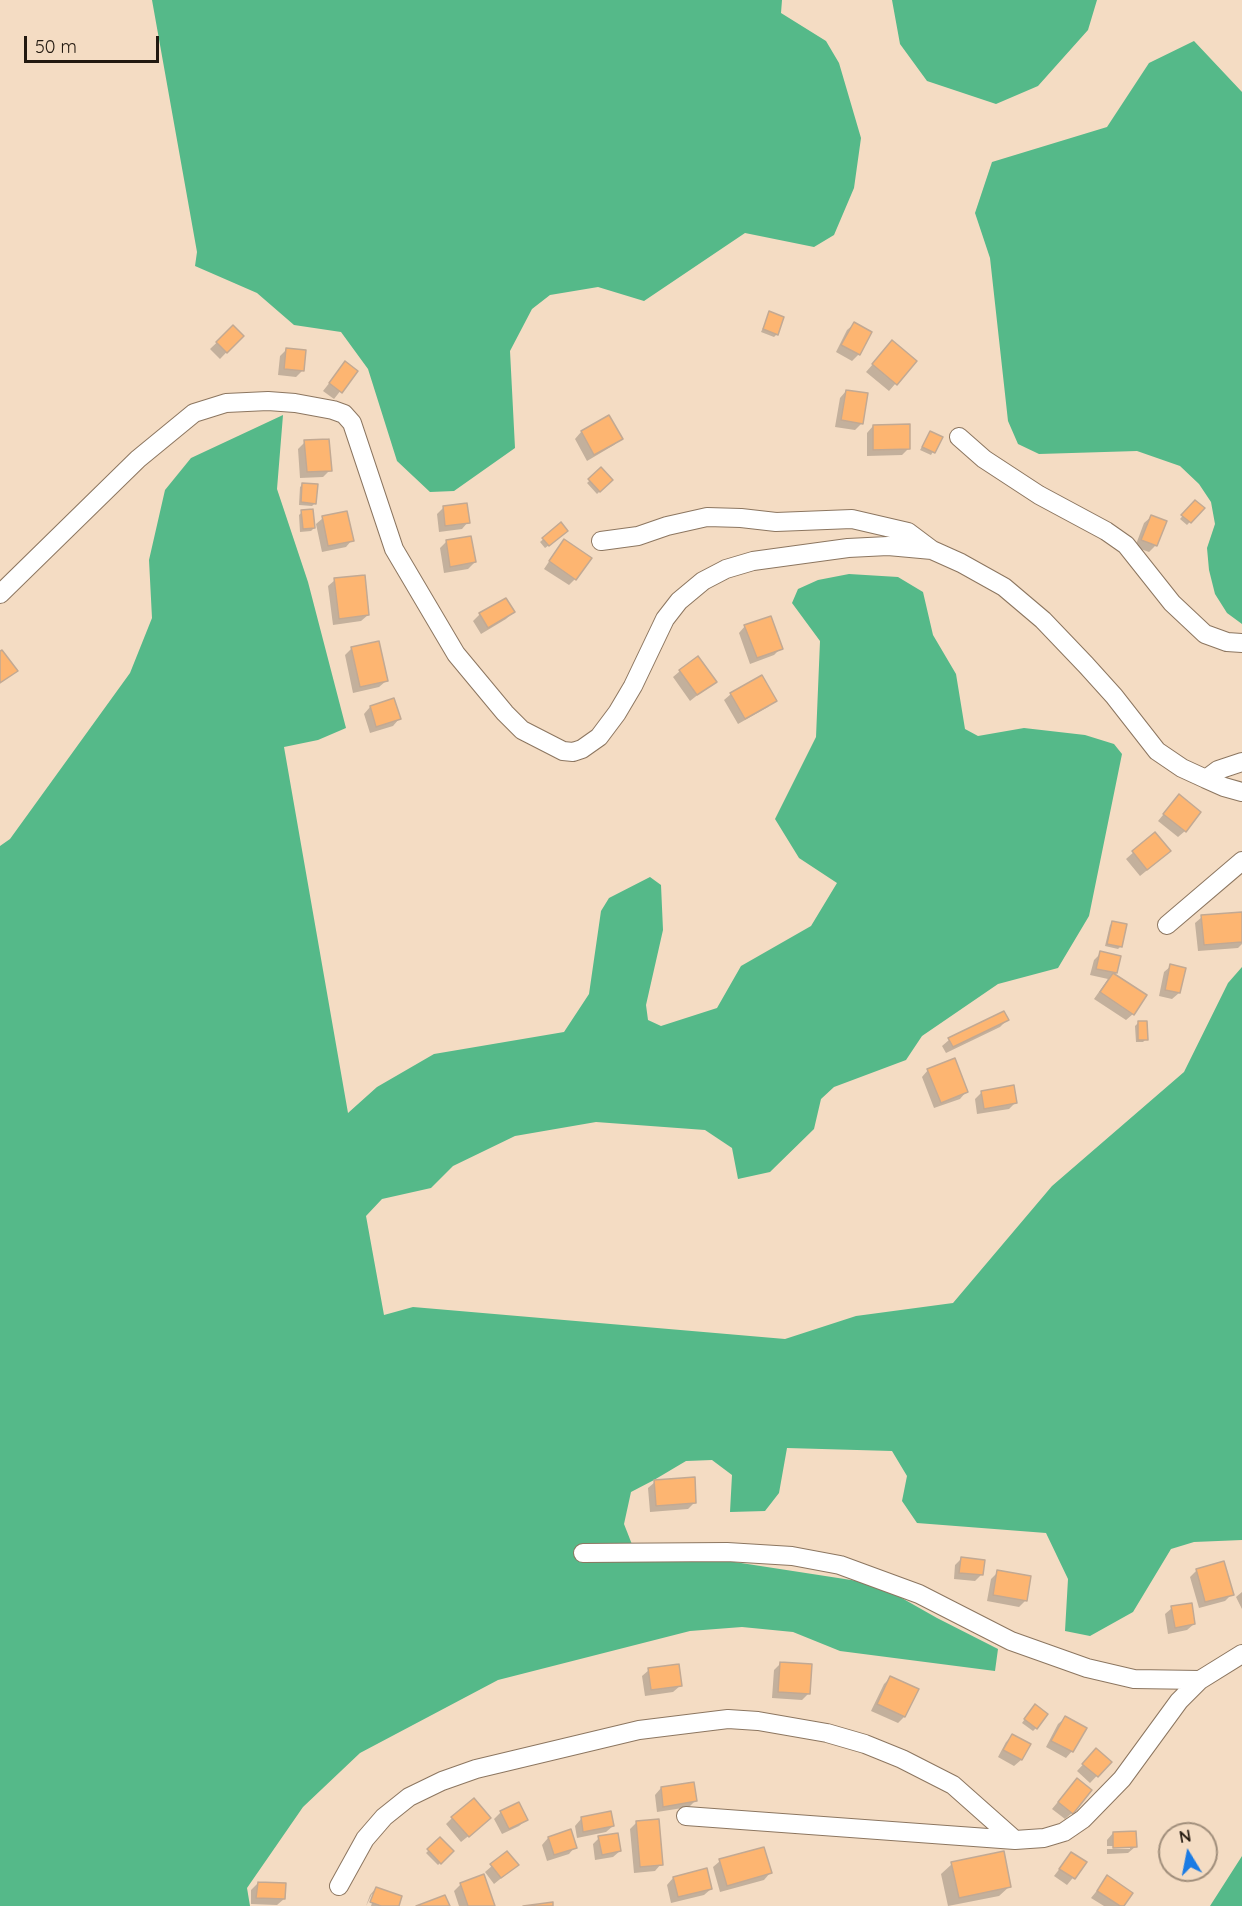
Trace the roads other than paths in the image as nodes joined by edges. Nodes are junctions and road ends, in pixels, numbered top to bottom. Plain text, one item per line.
1 (959, 437) dead end
2 (601, 541) dead end
3 (933, 550) junction
4 (0, 594) edge
5 (1242, 644) edge
6 (1242, 762) edge
7 (1206, 779) junction
8 (1242, 792) edge
9 (1242, 861) edge
10 (1167, 925) dead end
11 (583, 1553) dead end
12 (1242, 1654) edge
13 (1200, 1680) junction
14 (686, 1816) dead end
15 (1015, 1840) junction
16 (339, 1886) dead end

1 - 5 street
2 - 3 street
3 - 4 street
3 - 7 street
6 - 7 street
7 - 8 street
9 - 10 street
11 - 13 street
12 - 13 street
13 - 15 street
14 - 15 street
15 - 16 street

